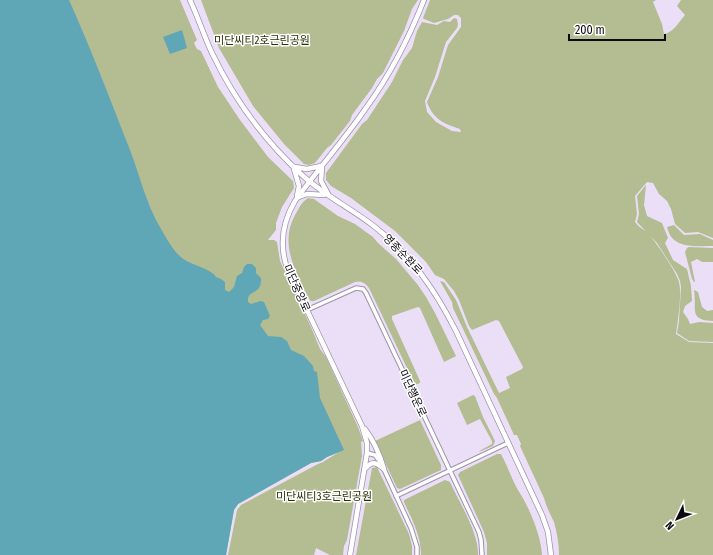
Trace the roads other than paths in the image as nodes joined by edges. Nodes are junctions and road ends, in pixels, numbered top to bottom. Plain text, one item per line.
1 (190, 0) edge
2 (424, 0) edge
3 (322, 165) junction
4 (294, 167) junction
5 (309, 182) junction
6 (330, 197) junction
7 (296, 199) junction
8 (307, 310) junction
9 (362, 426) junction
10 (508, 443) junction
11 (368, 453) junction
12 (365, 469) junction
13 (384, 469) junction
14 (450, 472) junction
15 (396, 496) junction
16 (350, 555) edge
17 (417, 555) edge
18 (482, 555) edge
19 (551, 555) edge

1 - 4 street, 영종순환로
2 - 3 street, 미단중앙로
3 - 4 street
3 - 5 street, 미단중앙로
3 - 6 street
4 - 5 street, 영종순환로
4 - 7 street
5 - 6 street, 영종순환로
5 - 7 street, 미단중앙로
6 - 7 street
6 - 10 street, 영종순환로
7 - 8 street, 미단중앙로
8 - 9 street, 미단중앙로
8 - 14 street, 미단행운로
9 - 11 street, 미단중앙로
9 - 13 street
10 - 14 street
10 - 19 street, 영종순환로
11 - 12 street, 미단중앙로
11 - 13 street
12 - 13 street
12 - 16 street, 미단중앙로
13 - 15 street
14 - 15 street
14 - 18 street, 미단행운로
15 - 17 street

